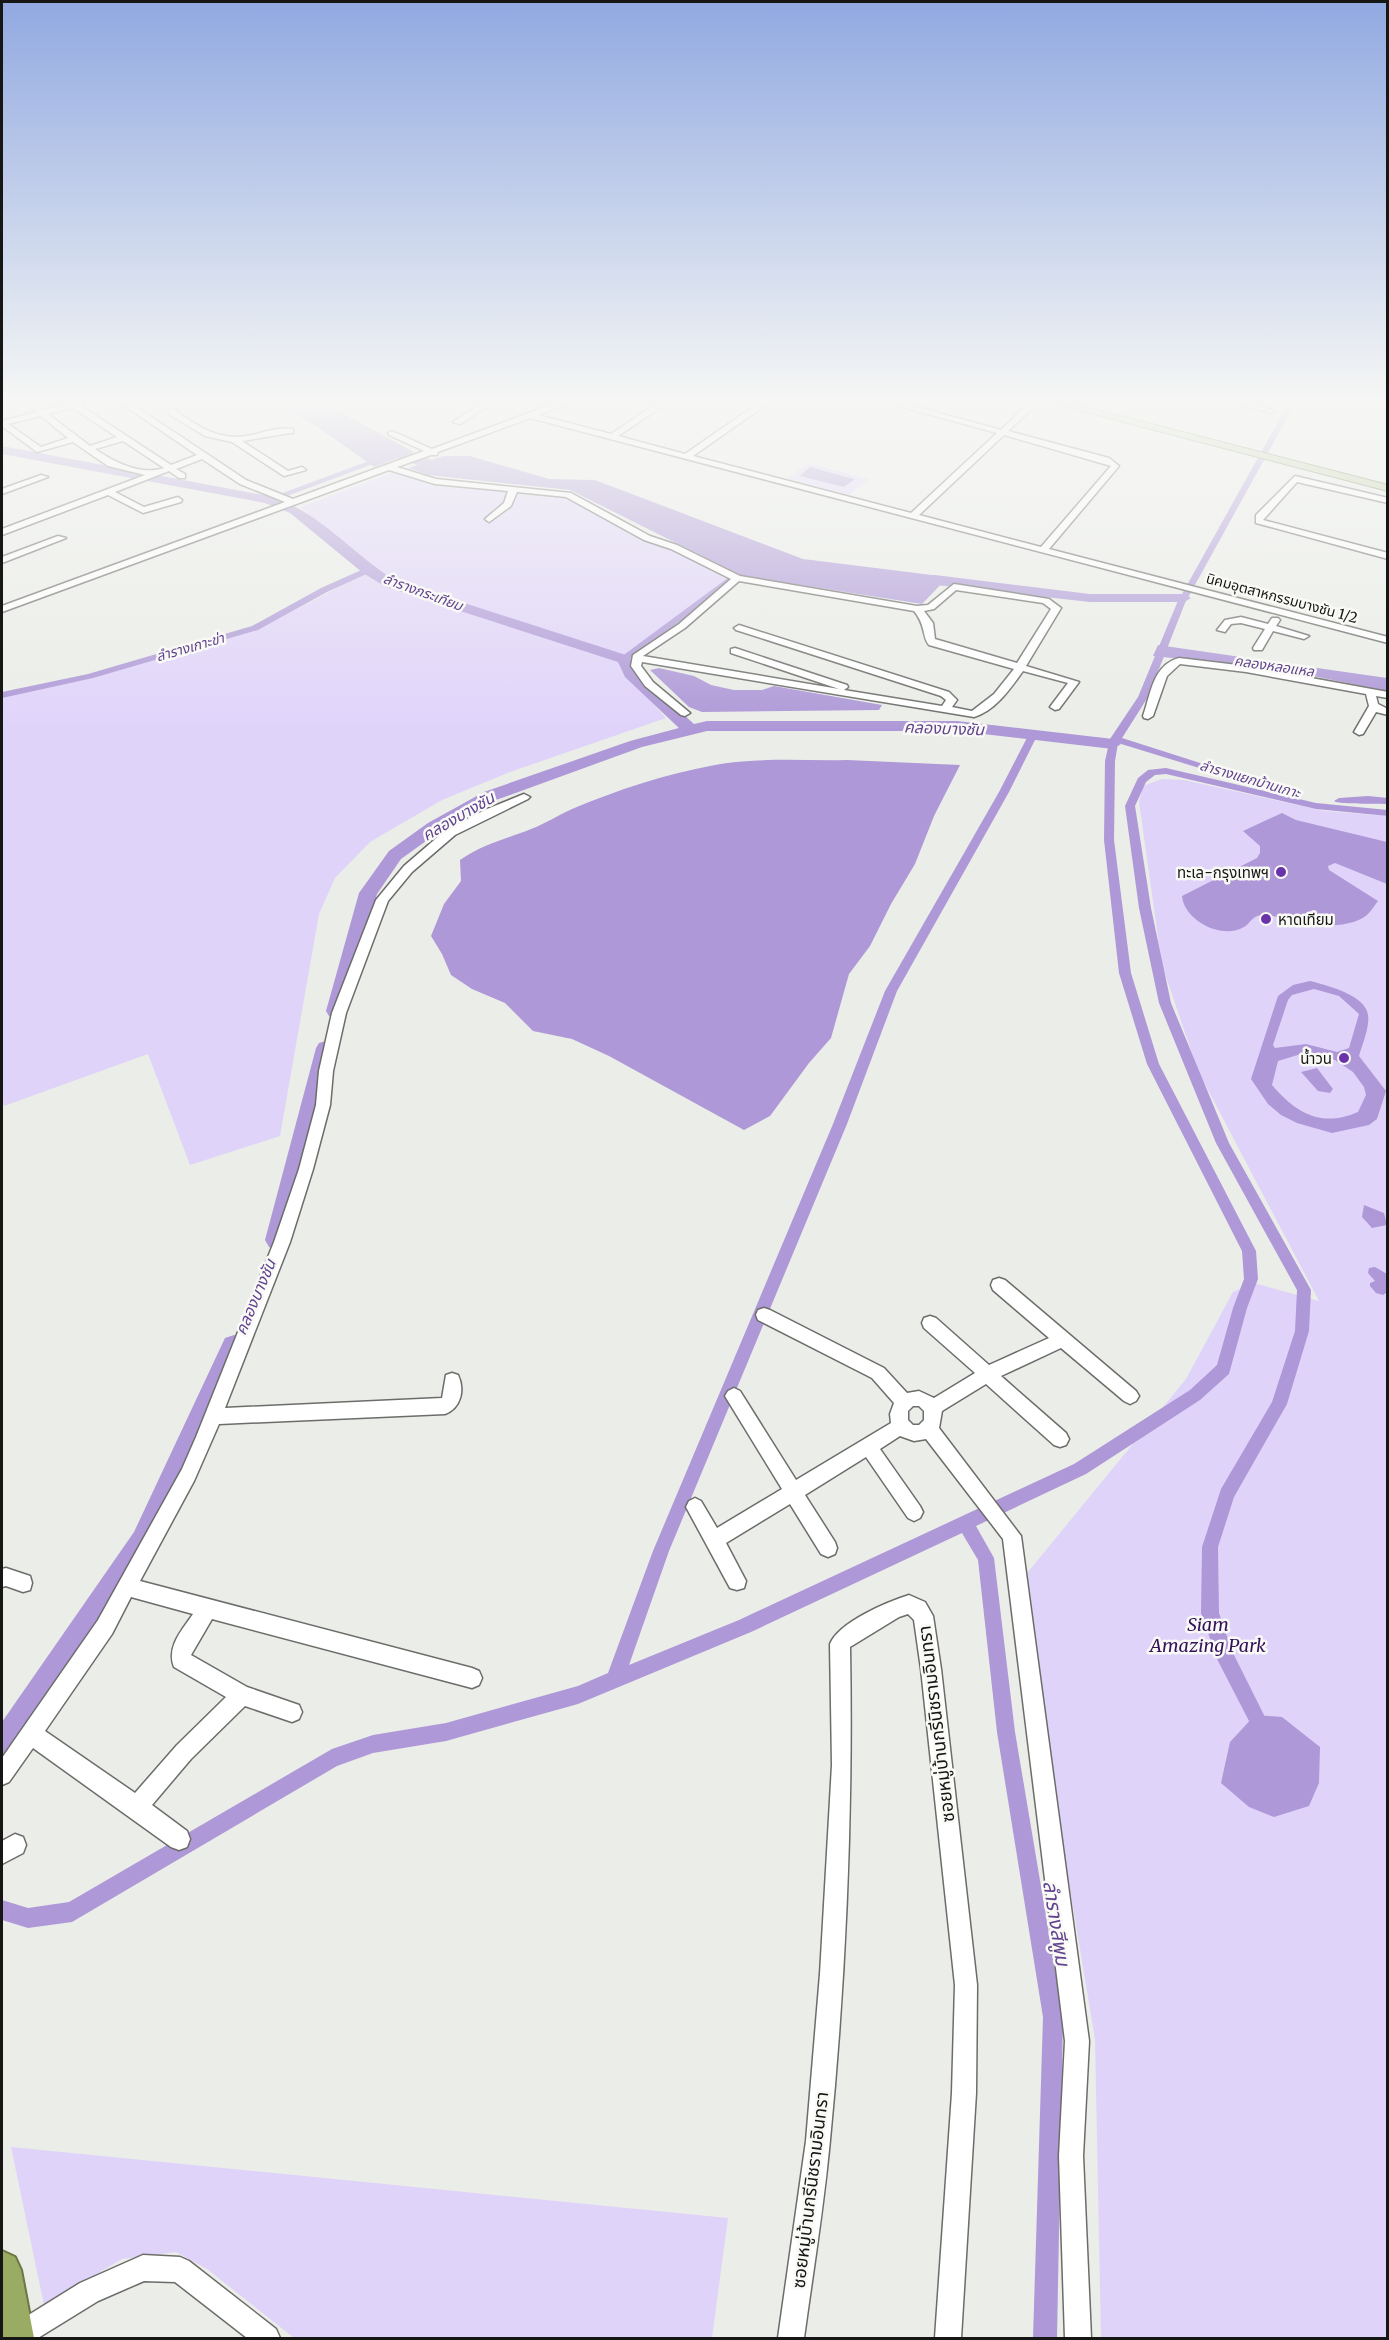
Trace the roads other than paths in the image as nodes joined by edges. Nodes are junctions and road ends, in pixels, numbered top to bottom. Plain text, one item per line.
1 (58, 511) edge
2 (272, 511) edge
3 (499, 511) edge
4 (597, 511) edge
5 (894, 511) edge
6 (917, 511) edge
7 (1075, 511) edge
8 (1264, 511) edge
9 (912, 516) junction
10 (489, 519) dead end
11 (2, 532) edge
12 (61, 538) dead end
13 (1043, 550) junction
14 (1388, 556) edge
15 (2, 560) edge
16 (737, 578) junction
17 (2, 609) edge
18 (917, 609) junction
19 (1278, 611) junction
20 (739, 628) dead end
21 (1271, 628) junction
22 (1222, 630) dead end
23 (1304, 636) dead end
24 (1388, 640) edge
25 (1258, 648) dead end
26 (735, 651) dead end
27 (638, 658) junction
28 (1018, 667) junction
29 (874, 687) junction
30 (1371, 692) junction
31 (1388, 695) edge
32 (1055, 706) dead end
33 (1373, 707) junction
34 (944, 710) junction
35 (1388, 712) edge
36 (685, 713) dead end
37 (1148, 716) dead end
38 (1359, 732) dead end
39 (524, 797) dead end
40 (999, 1285) dead end
41 (764, 1315) dead end
42 (930, 1323) dead end
43 (1061, 1340) junction
44 (988, 1374) junction
45 (452, 1380) dead end
46 (734, 1396) dead end
47 (1130, 1396) dead end
48 (904, 1402) junction
49 (932, 1408) junction
50 (214, 1416) junction
51 (902, 1426) junction
52 (929, 1429) junction
53 (1060, 1439) dead end
54 (868, 1446) junction
55 (794, 1492) junction
56 (695, 1507) dead end
57 (914, 1512) dead end
58 (714, 1540) junction
59 (828, 1548) dead end
60 (2, 1578) edge
61 (737, 1581) dead end
62 (23, 1583) dead end
63 (128, 1587) junction
64 (206, 1610) junction
65 (472, 1678) dead end
66 (242, 1695) junction
67 (292, 1712) dead end
68 (31, 1734) junction
69 (2, 1775) edge
70 (137, 1807) junction
71 (179, 1839) dead end
72 (2, 2270) edge
73 (15, 2338) edge
74 (267, 2338) edge
75 (791, 2338) edge
76 (948, 2338) edge
77 (1078, 2338) edge

1 - 11 street
2 - 17 street
3 - 10 street
4 - 16 street
5 - 9 street, นิคมอุตสาหกรรมบางชัน 1/2
6 - 9 street
7 - 13 street
8 - 14 street
9 - 13 street, นิคมอุตสาหกรรมบางชัน 1/2
12 - 15 street
13 - 19 street, นิคมอุตสาหกรรมบางชัน 1/2
16 - 18 street
16 - 27 street
18 - 28 street
18 - 28 street
19 - 21 street
19 - 24 street, นิคมอุตสาหกรรมบางชัน 1/2
20 - 29 street
21 - 22 street
21 - 23 street
21 - 25 street
26 - 29 street
27 - 29 street
27 - 36 street
28 - 32 street
28 - 34 street
29 - 34 street
29 - 34 street
30 - 31 street
30 - 33 street
30 - 37 street
33 - 35 street
33 - 38 street
39 - 50 street
40 - 43 street
41 - 48 street
42 - 44 street
43 - 44 street
43 - 47 street
44 - 49 street
44 - 53 street
45 - 50 street
46 - 55 street
48 - 49 street
48 - 51 street
49 - 52 street
50 - 63 street
51 - 52 street
51 - 54 street
52 - 77 street
54 - 55 street
54 - 57 street
55 - 58 street
55 - 59 street
56 - 58 street
58 - 61 street
60 - 62 street
63 - 64 street
63 - 68 street
64 - 65 street
64 - 66 street
66 - 67 street
66 - 70 street
68 - 69 street
68 - 70 street
70 - 71 street
72 - 73 highway
73 - 74 street
75 - 76 street, ซอยหมู่บ้านกรีนิชรามอินทรา

